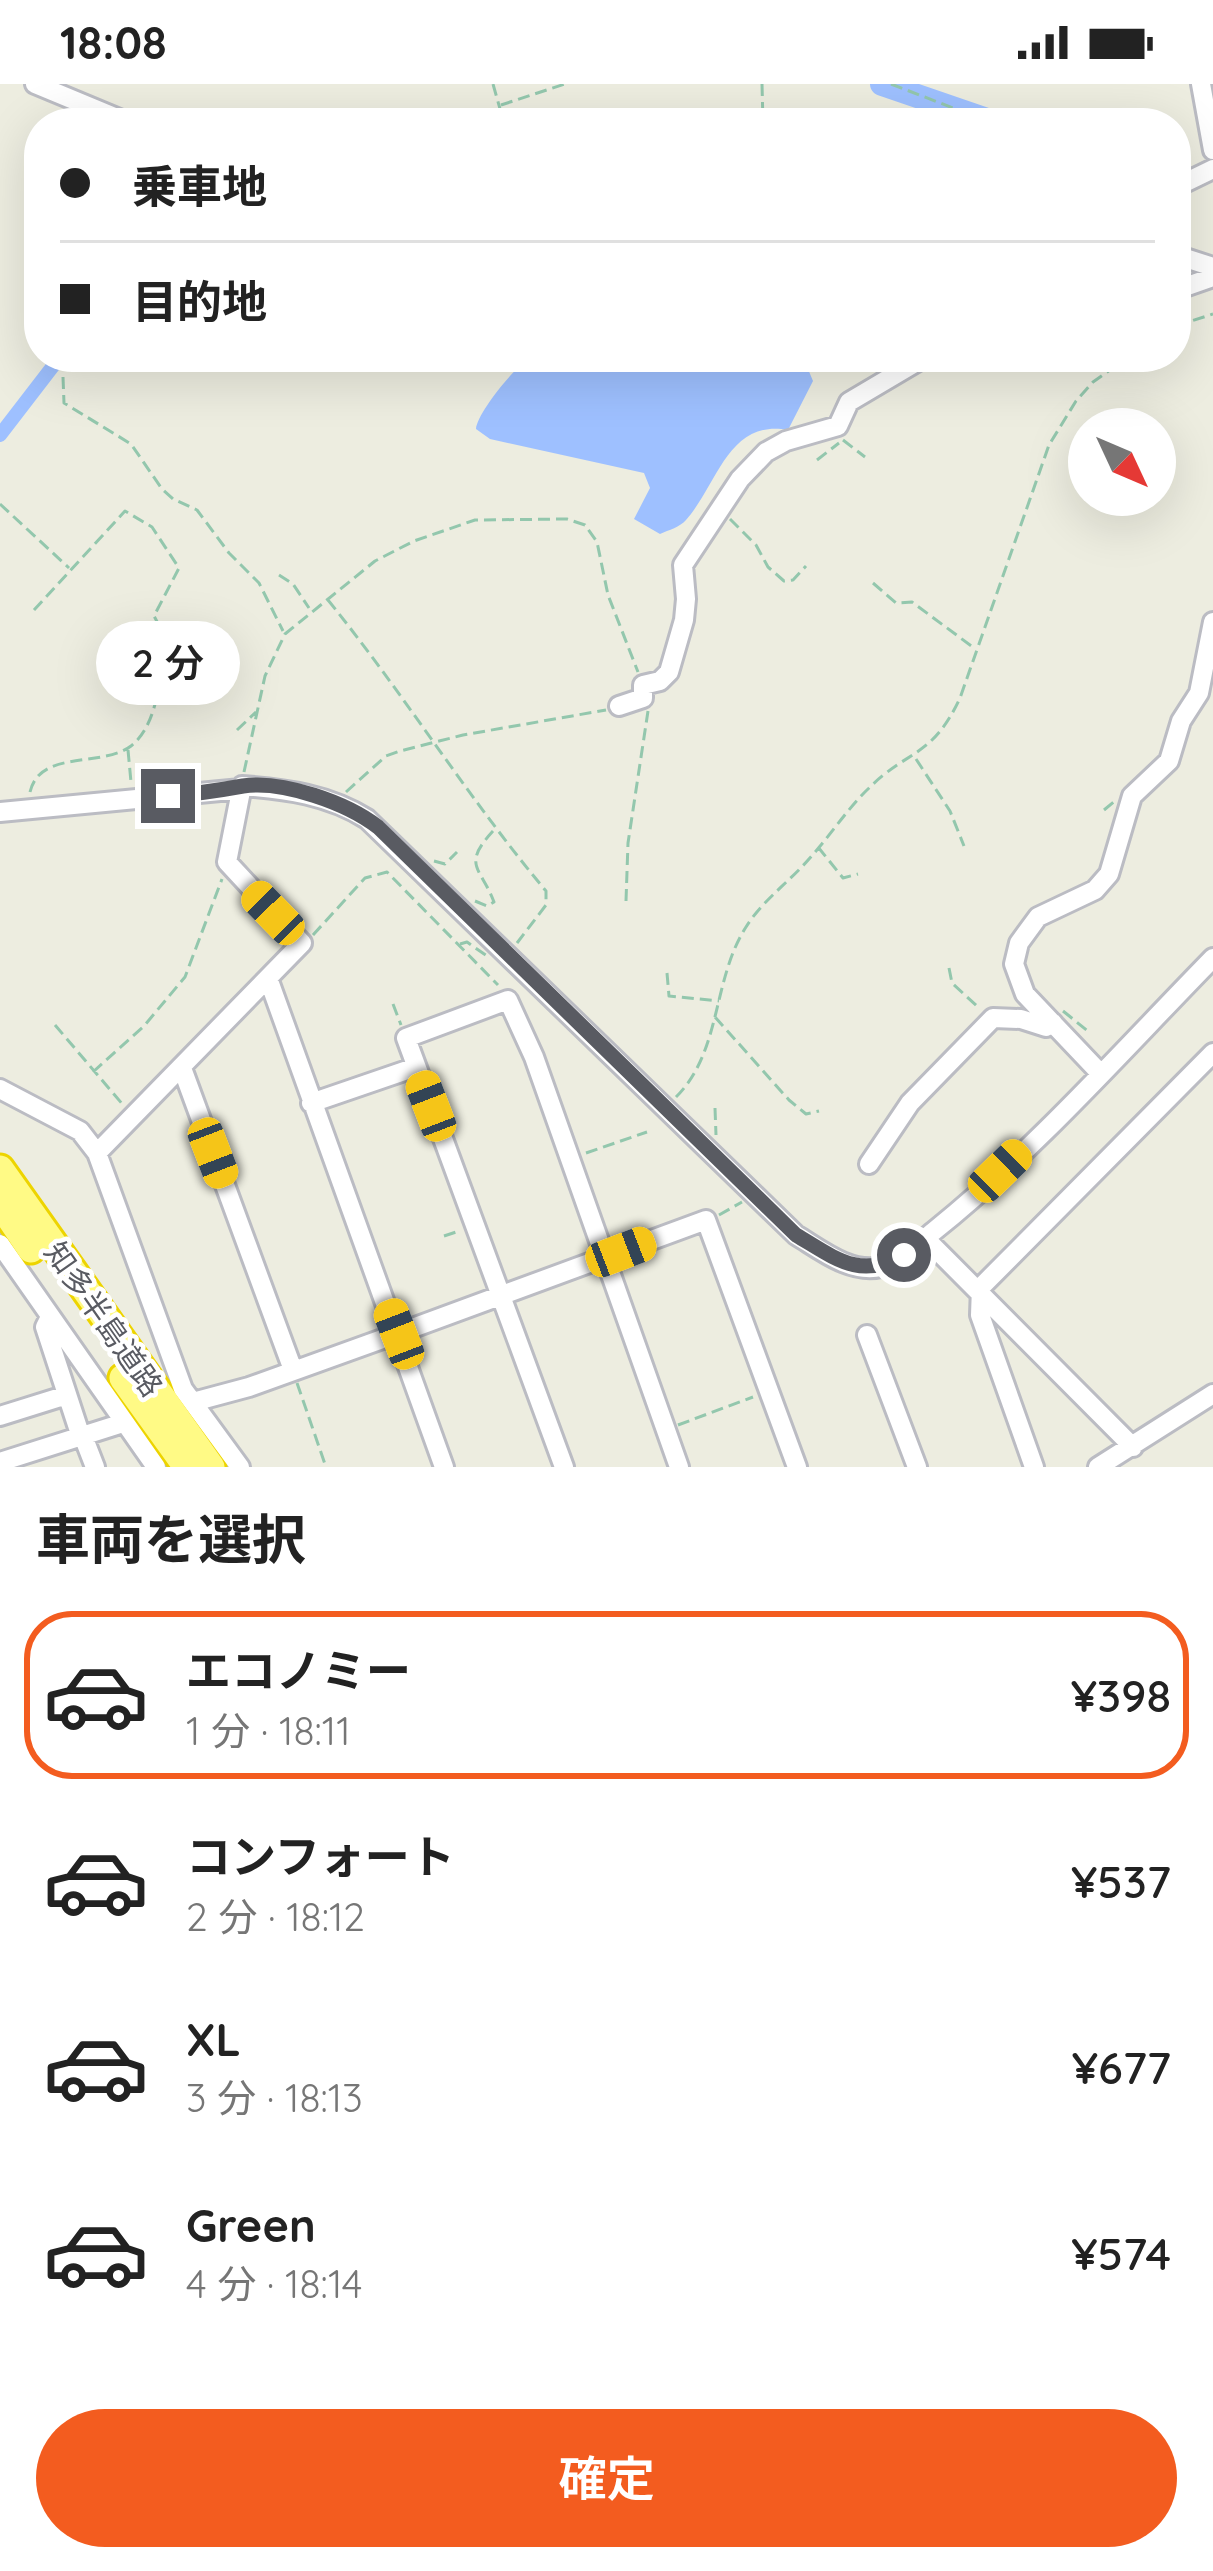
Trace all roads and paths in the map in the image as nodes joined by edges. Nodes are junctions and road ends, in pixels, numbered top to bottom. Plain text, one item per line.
1 (35, 84) edge
2 (493, 84) edge
3 (565, 84) edge
4 (891, 84) edge
5 (1201, 84) edge
6 (501, 105) junction
7 (92, 108) edge
8 (502, 108) edge
9 (953, 108) edge
10 (1210, 144) edge
11 (900, 372) edge
12 (1107, 372) edge
13 (63, 377) dead end
14 (841, 433) junction
15 (865, 457) dead end
16 (817, 460) dead end
17 (724, 503) junction
18 (0, 504) edge
19 (806, 566) dead end
20 (71, 570) junction
21 (279, 575) dead end
22 (873, 583) dead end
23 (326, 598) junction
24 (34, 610) dead end
25 (311, 611) junction
26 (1213, 622) edge
27 (162, 631) dead end
28 (285, 634) junction
29 (976, 650) junction
30 (162, 675) dead end
31 (643, 692) junction
32 (619, 706) joint
33 (256, 712) junction
34 (237, 730) dead end
35 (436, 742) junction
36 (128, 748) junction
37 (914, 756) junction
38 (241, 788) junction
39 (128, 800) junction
40 (335, 801) junction
41 (27, 808) junction
42 (0, 812) edge
43 (495, 829) junction
44 (964, 846) dead end
45 (818, 847) junction
46 (401, 850) junction
47 (457, 852) dead end
48 (227, 862) junction
49 (858, 874) dead end
50 (470, 898) dead end
51 (626, 902) dead end
52 (302, 943) junction
53 (508, 955) junction
54 (1213, 958) edge
55 (949, 968) dead end
56 (667, 974) dead end
57 (268, 978) junction
58 (508, 1000) junction
59 (719, 1001) junction
60 (393, 1004) dead end
61 (715, 1017) junction
62 (993, 1018) junction
63 (1053, 1023) junction
64 (55, 1025) dead end
65 (406, 1038) junction
66 (1213, 1053) edge
67 (416, 1067) junction
68 (182, 1068) junction
69 (93, 1072) junction
70 (1100, 1073) junction
71 (0, 1089) edge
72 (311, 1103) junction
73 (666, 1108) junction
74 (819, 1112) dead end
75 (134, 1116) junction
76 (647, 1132) dead end
77 (98, 1153) junction
78 (568, 1159) junction
79 (869, 1164) dead end
80 (0, 1169) edge
81 (752, 1192) junction
82 (0, 1203) edge
83 (706, 1220) junction
84 (925, 1238) junction
85 (3, 1257) edge
86 (605, 1259) junction
87 (503, 1294) junction
88 (980, 1296) junction
89 (50, 1317) junction
90 (399, 1334) junction
91 (867, 1335) dead end
92 (293, 1370) junction
93 (768, 1391) junction
94 (67, 1395) junction
95 (193, 1402) junction
96 (1209, 1404) edge
97 (0, 1416) edge
98 (123, 1423) junction
99 (665, 1430) junction
100 (82, 1436) junction
101 (1133, 1447) junction
102 (0, 1462) edge
103 (1110, 1464) edge
104 (95, 1467) edge
105 (156, 1467) edge
106 (187, 1467) edge
107 (211, 1467) edge
108 (240, 1467) edge
109 (326, 1467) edge
110 (444, 1467) edge
111 (564, 1467) edge
112 (679, 1467) edge
113 (797, 1467) edge
114 (917, 1467) edge
115 (1034, 1467) edge

1 - 7 street
2 - 6 path
3 - 6 path
4 - 9 path
5 - 10 street
6 - 8 path
11 - 14 street
12 - 29 path
13 - 28 path
14 - 15 path
14 - 16 path
14 - 17 street
17 - 19 path
17 - 31 street
18 - 20 path
20 - 24 path
20 - 27 path
21 - 25 path
22 - 29 path
23 - 25 path
23 - 31 path
23 - 35 path
25 - 28 path
26 - 63 street
28 - 33 path
29 - 37 path
30 - 36 path
31 - 32 street
31 - 51 path
32 - 35 path
33 - 34 path
33 - 38 path
35 - 40 path
35 - 43 path
36 - 39 path
36 - 41 path
37 - 44 path
37 - 45 path
38 - 39 street
38 - 40 street
38 - 48 street
39 - 41 street
40 - 46 street
41 - 42 street
43 - 50 path
43 - 53 path
45 - 49 path
45 - 59 path
46 - 47 path
46 - 53 street
48 - 52 street
48 - 69 path
52 - 57 street
52 - 58 path
53 - 73 street
54 - 70 street
55 - 62 path
56 - 59 path
57 - 68 street
57 - 72 street
58 - 65 street
58 - 78 street
59 - 61 path
60 - 65 path
61 - 73 path
61 - 74 path
62 - 63 street
62 - 79 street
63 - 70 street
64 - 69 path
65 - 67 street
66 - 88 street
67 - 72 street
67 - 87 street
68 - 75 street
68 - 92 street
69 - 75 path
70 - 84 street
71 - 77 street
72 - 90 street
73 - 81 street
75 - 77 street
76 - 78 path
77 - 95 street
78 - 86 street
80 - 107 highway, 知多半島道路
81 - 83 path
81 - 84 street
82 - 106 highway, 知多半島道路
83 - 86 street
83 - 93 street
84 - 88 street
85 - 89 street
86 - 87 street
86 - 99 street
87 - 90 street
87 - 111 street
88 - 101 street
88 - 115 street
89 - 94 street
89 - 98 street
90 - 92 street
90 - 110 street
91 - 114 street
92 - 95 street
92 - 109 path
93 - 99 path
93 - 113 street
94 - 97 street
94 - 100 street
95 - 108 street
96 - 101 street
98 - 100 street
98 - 105 street
99 - 112 street
100 - 102 street
100 - 104 street
101 - 103 street

